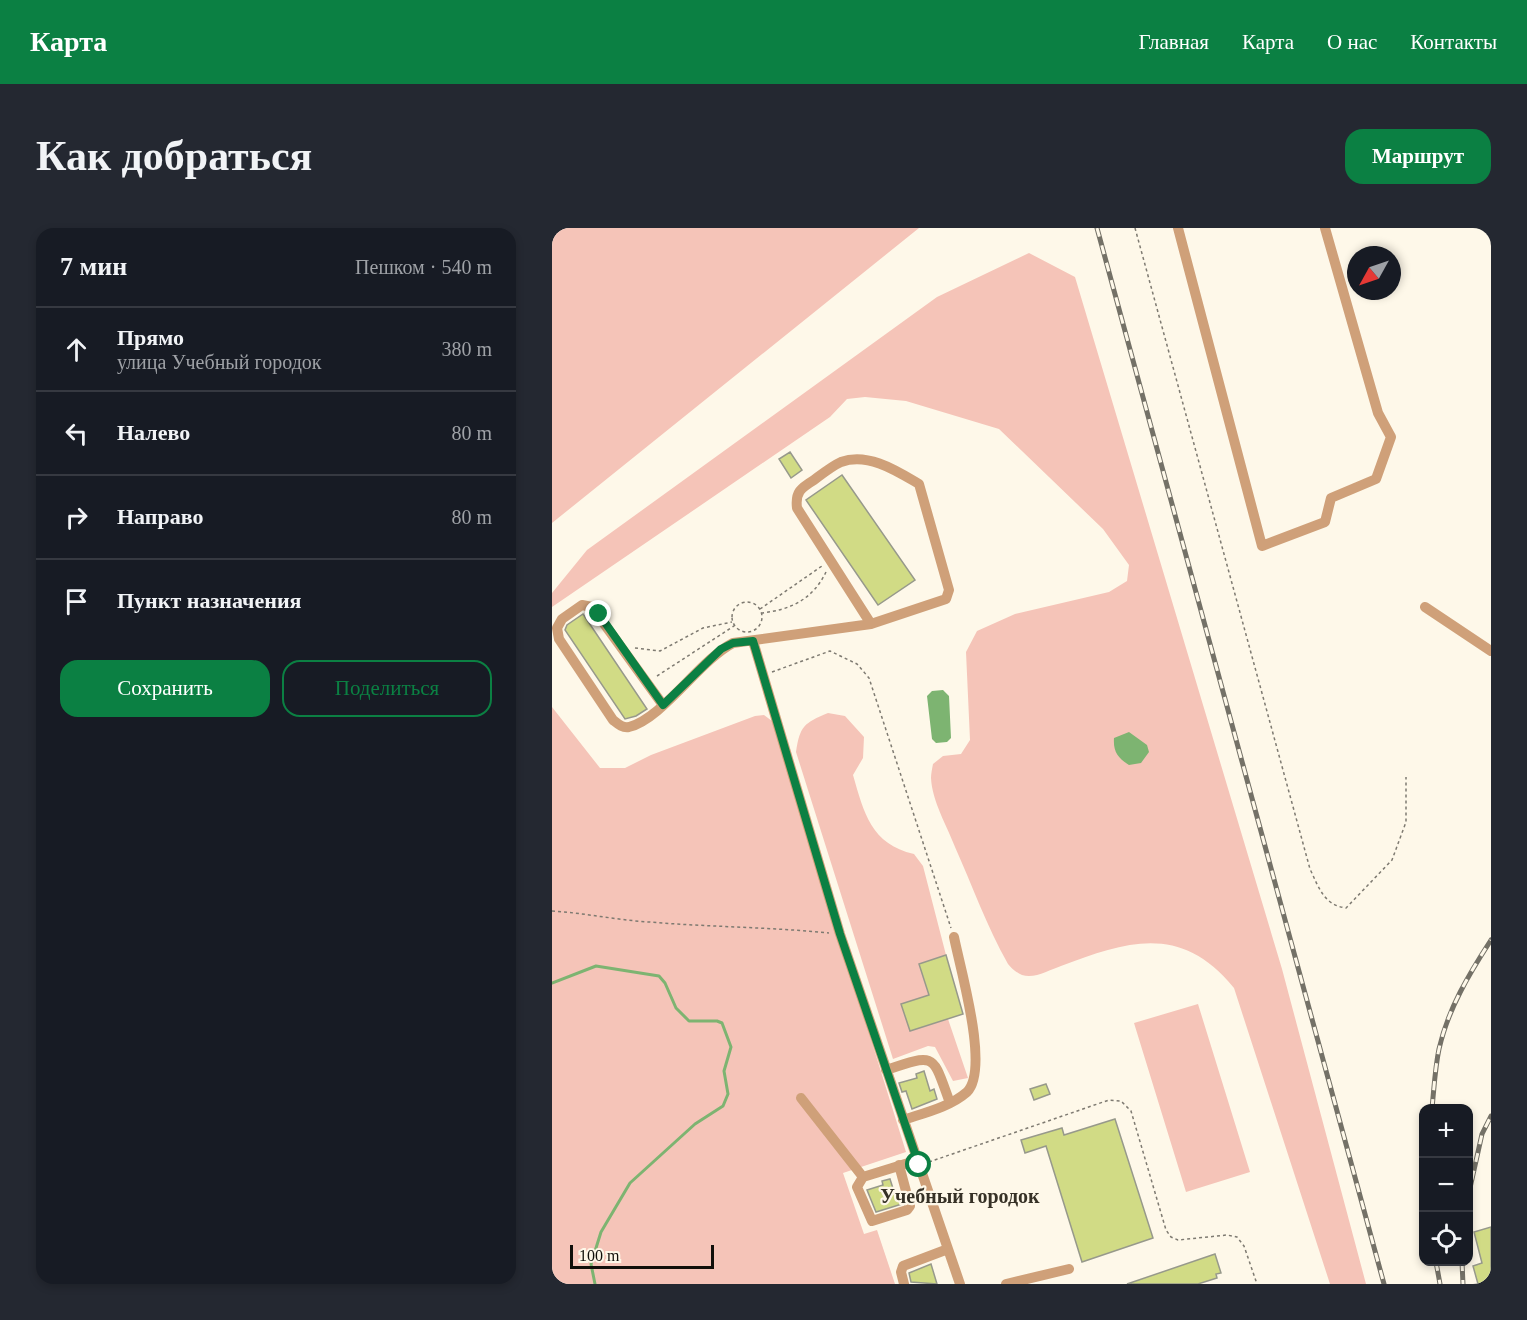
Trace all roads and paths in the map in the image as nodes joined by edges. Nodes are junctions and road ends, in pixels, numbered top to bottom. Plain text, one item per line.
1 (1135, 228) edge
2 (1178, 228) edge
3 (1325, 228) edge
4 (830, 560) junction
5 (1425, 607) dead end
6 (760, 609) junction
7 (762, 613) junction
8 (732, 622) junction
9 (871, 624) junction
10 (734, 626) junction
11 (753, 641) junction
12 (620, 643) junction
13 (1491, 651) edge
14 (764, 675) junction
15 (647, 682) junction
16 (663, 705) junction
17 (1406, 777) dead end
18 (552, 911) edge
19 (840, 934) junction
20 (954, 937) joint
21 (886, 1070) junction
22 (801, 1098) dead end
23 (950, 1103) junction
24 (903, 1120) junction
25 (918, 1162) junction
26 (899, 1165) junction
27 (862, 1177) junction
28 (948, 1249) junction
29 (1069, 1269) dead end
30 (904, 1284) edge
31 (960, 1284) edge
32 (1006, 1284) edge
33 (1257, 1284) edge

1 - 17 path
2 - 3 street
4 - 6 path
4 - 7 path
4 - 9 street
4 - 9 street
5 - 13 street
6 - 7 path
6 - 8 path
7 - 10 path
8 - 10 path
8 - 12 path
9 - 11 street
10 - 15 path
11 - 14 street
11 - 16 street
12 - 15 street
12 - 16 street
14 - 19 street
14 - 20 path
15 - 16 street
18 - 19 path
19 - 21 street
20 - 23 street
21 - 23 street
21 - 24 street
22 - 27 street
23 - 24 street
24 - 25 street
25 - 26 street
25 - 28 street
25 - 33 path
26 - 27 street
26 - 27 street
28 - 30 street
28 - 31 street
29 - 32 street

